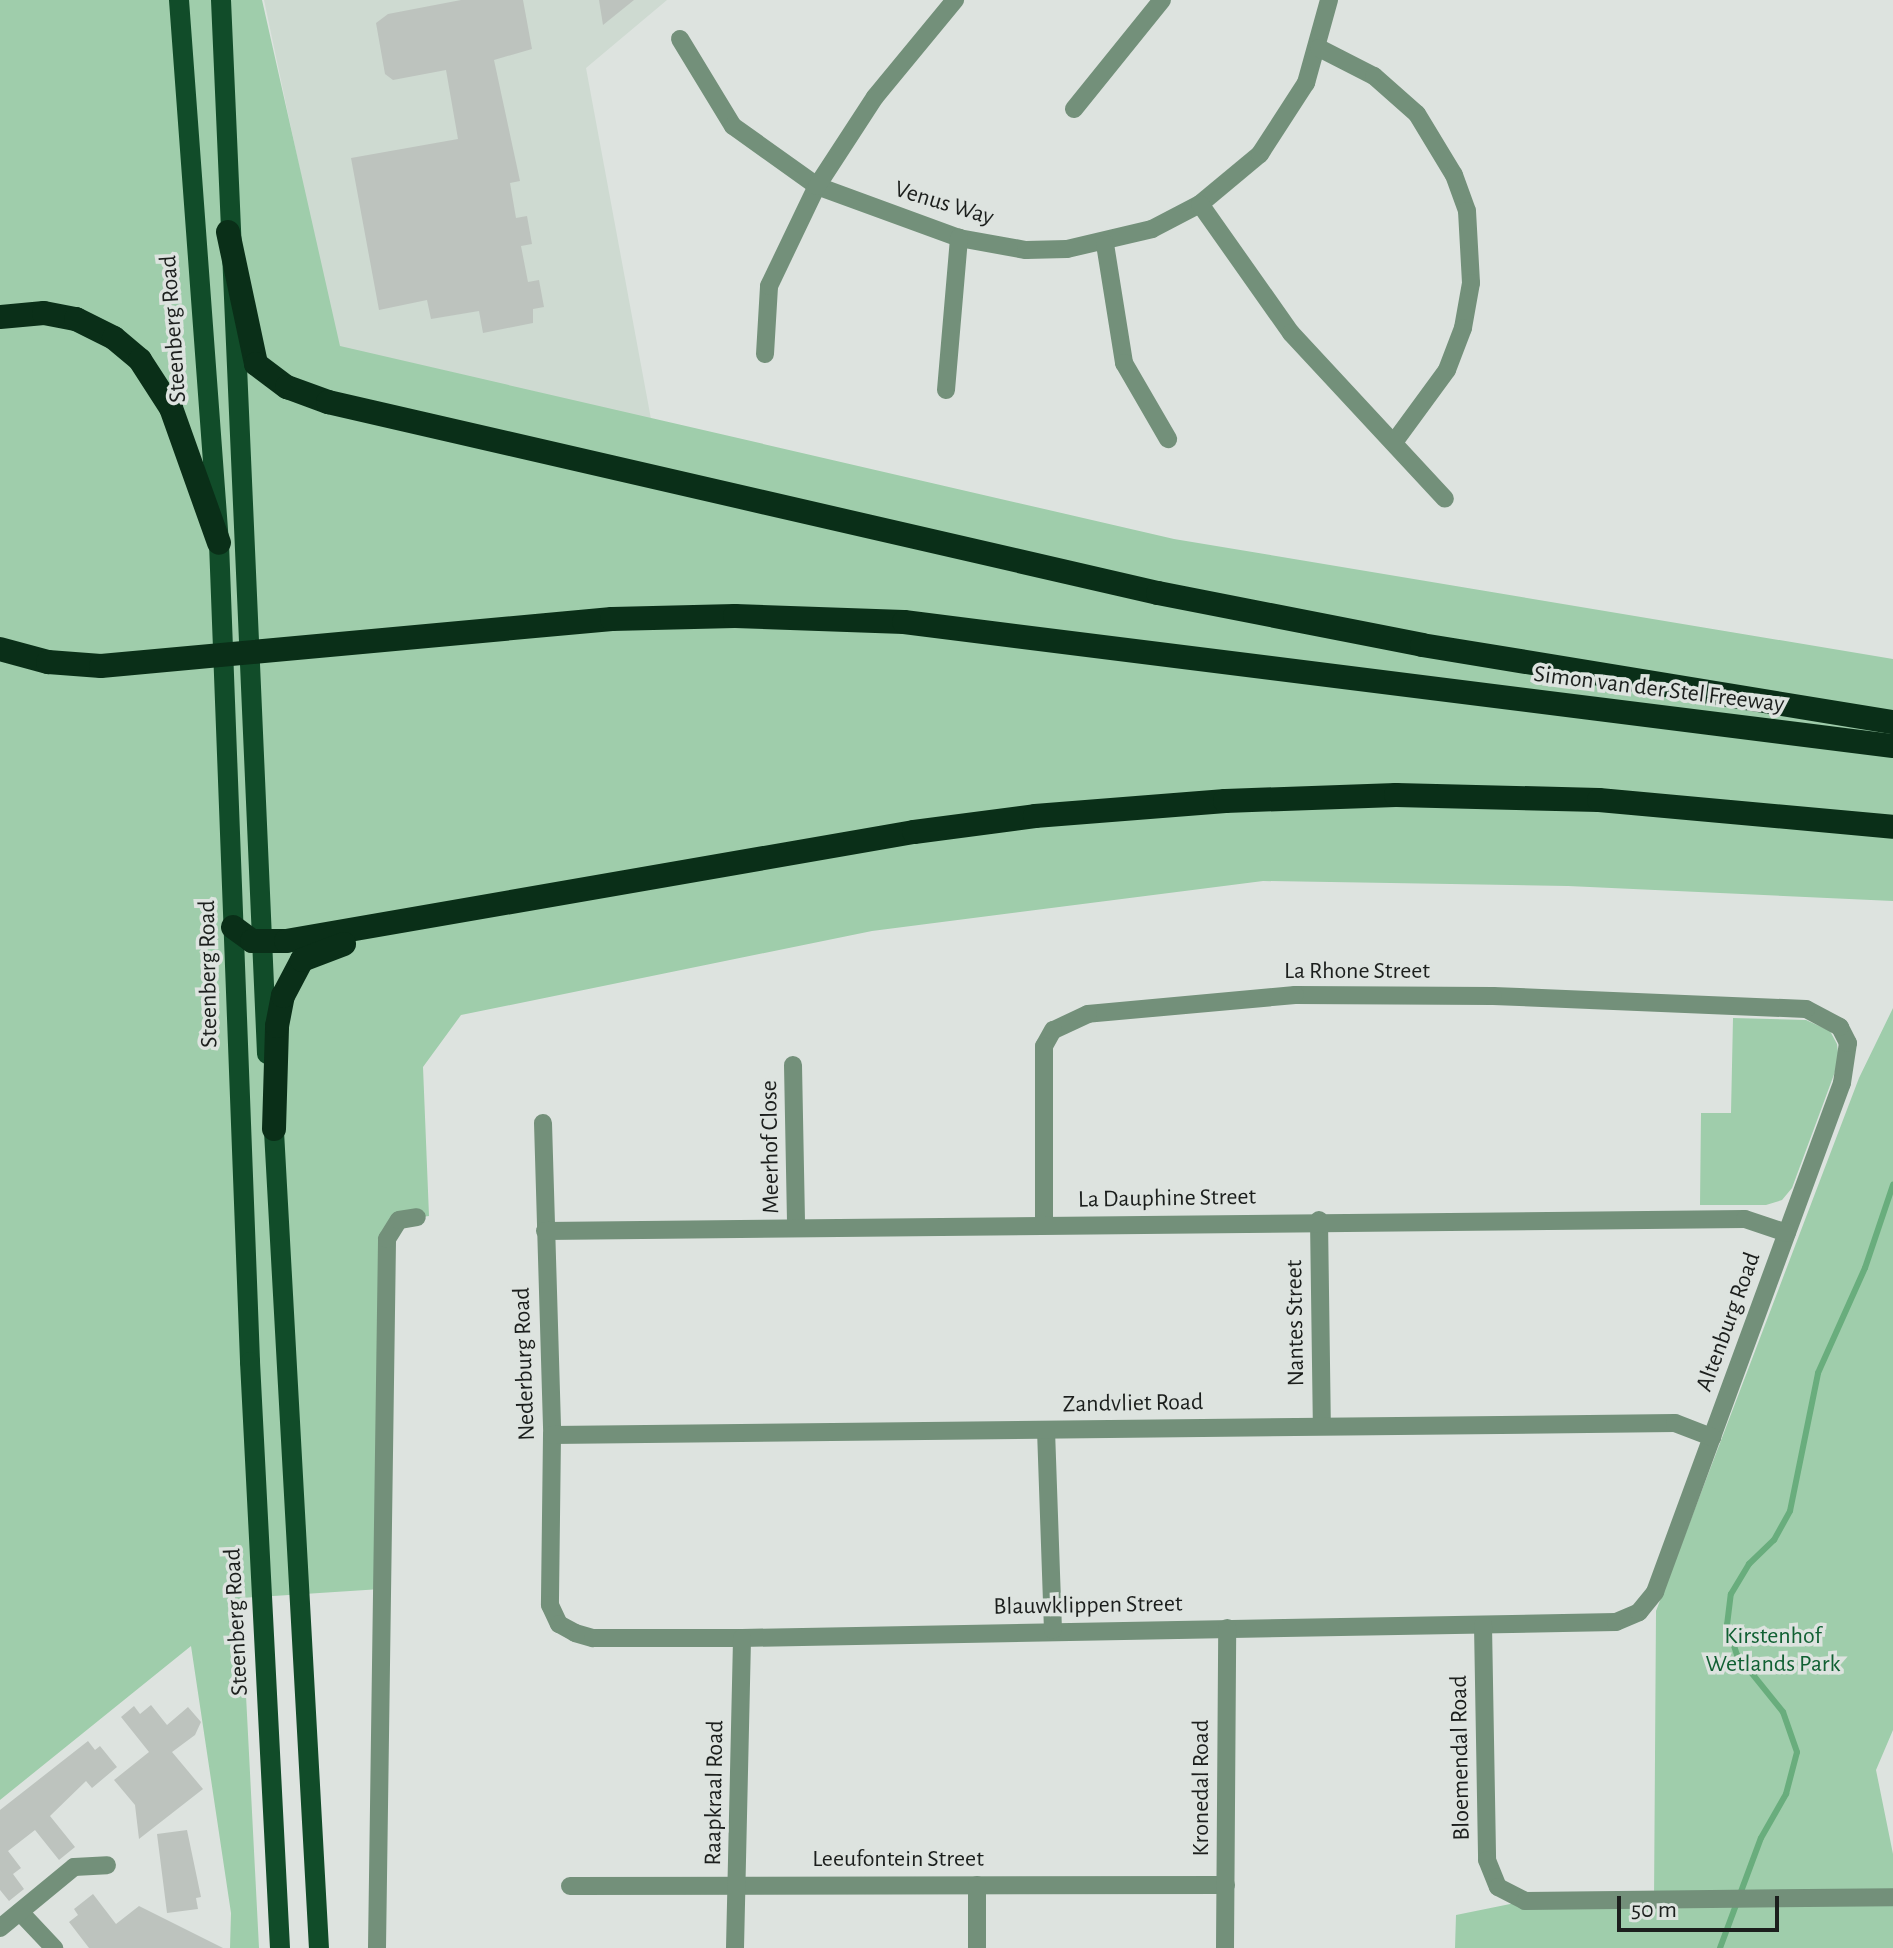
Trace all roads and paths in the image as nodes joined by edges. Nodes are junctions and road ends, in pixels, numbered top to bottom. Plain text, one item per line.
1 (179, 0) edge
2 (221, 0) edge
3 (955, 0) edge
4 (1162, 0) edge
5 (1329, 0) edge
6 (680, 39) dead end
7 (1319, 48) junction
8 (1074, 109) dead end
9 (817, 186) junction
10 (1200, 204) junction
11 (228, 232) junction
12 (959, 238) junction
13 (1105, 244) junction
14 (0, 317) edge
15 (765, 354) dead end
16 (946, 390) dead end
17 (1168, 439) dead end
18 (1395, 441) junction
19 (1445, 499) dead end
20 (219, 543) junction
21 (0, 649) edge
22 (1893, 722) edge
23 (1893, 746) edge
24 (1893, 827) edge
25 (422, 920) junction
26 (233, 927) junction
27 (261, 943) junction
28 (1848, 1043) joint
29 (793, 1065) dead end
30 (543, 1123) dead end
31 (274, 1129) junction
32 (417, 1217) dead end
33 (1319, 1220) junction
34 (1044, 1225) junction
35 (796, 1228) junction
36 (545, 1231) junction
37 (1787, 1233) junction
38 (1322, 1426) junction
39 (1046, 1430) junction
40 (552, 1435) junction
41 (1712, 1437) junction
42 (550, 1605) joint
43 (1639, 1612) joint
44 (1483, 1625) junction
45 (1227, 1628) junction
46 (1053, 1630) junction
47 (742, 1638) junction
48 (107, 1865) dead end
49 (737, 1884) junction
50 (977, 1885) junction
51 (1226, 1885) junction
52 (570, 1886) dead end
53 (1893, 1897) edge
54 (20, 1912) junction
55 (0, 1928) edge
56 (54, 1948) edge
57 (280, 1948) edge
58 (319, 1948) edge
59 (377, 1948) edge
60 (735, 1948) edge
61 (977, 1948) edge
62 (1225, 1948) edge

1 - 20 main road, Steenberg Road
2 - 11 main road
3 - 9 street
4 - 8 street
5 - 7 street, Venus Way
6 - 9 street, Venus Way
7 - 10 street, Venus Way
7 - 18 street
9 - 12 street, Venus Way
9 - 15 street
10 - 13 street, Venus Way
10 - 18 street
11 - 22 highway
11 - 27 main road
12 - 13 street, Venus Way
12 - 16 street
13 - 17 street
14 - 20 highway
18 - 19 street
20 - 26 main road, Steenberg Road
21 - 23 highway, Simon van der Stel Freeway
24 - 25 highway
25 - 27 highway
25 - 31 highway
26 - 27 highway
26 - 57 main road, Steenberg Road
27 - 31 main road
28 - 34 street, La Rhone Street
28 - 37 street, Altenburg Road
29 - 35 street, Meerhof Close
30 - 36 street, Nederburg Road
31 - 58 main road
32 - 59 street
33 - 34 street, La Dauphine Street
33 - 37 street, La Dauphine Street
33 - 38 street, Nantes Street
34 - 35 street, La Dauphine Street
35 - 36 street, La Dauphine Street
36 - 40 street, Nederburg Road
37 - 41 street, Altenburg Road
38 - 39 street, Zandvliet Road
38 - 41 street, Zandvliet Road
39 - 40 street, Zandvliet Road
39 - 46 street
40 - 42 street, Nederburg Road
41 - 43 street, Altenburg Road
42 - 47 street, Blauwklippen Street
43 - 44 street, Blauwklippen Street
44 - 45 street, Blauwklippen Street
44 - 53 street, Bloemendal Road
45 - 46 street, Blauwklippen Street
45 - 51 street, Kronedal Road
46 - 47 street, Blauwklippen Street
47 - 49 street, Raapkraal Road
48 - 54 street
49 - 50 street, Leeufontein Street
49 - 52 street, Leeufontein Street
49 - 60 street, Raapkraal Road
50 - 51 street, Leeufontein Street
50 - 61 street
51 - 62 street, Kronedal Road
54 - 55 street
54 - 56 street

